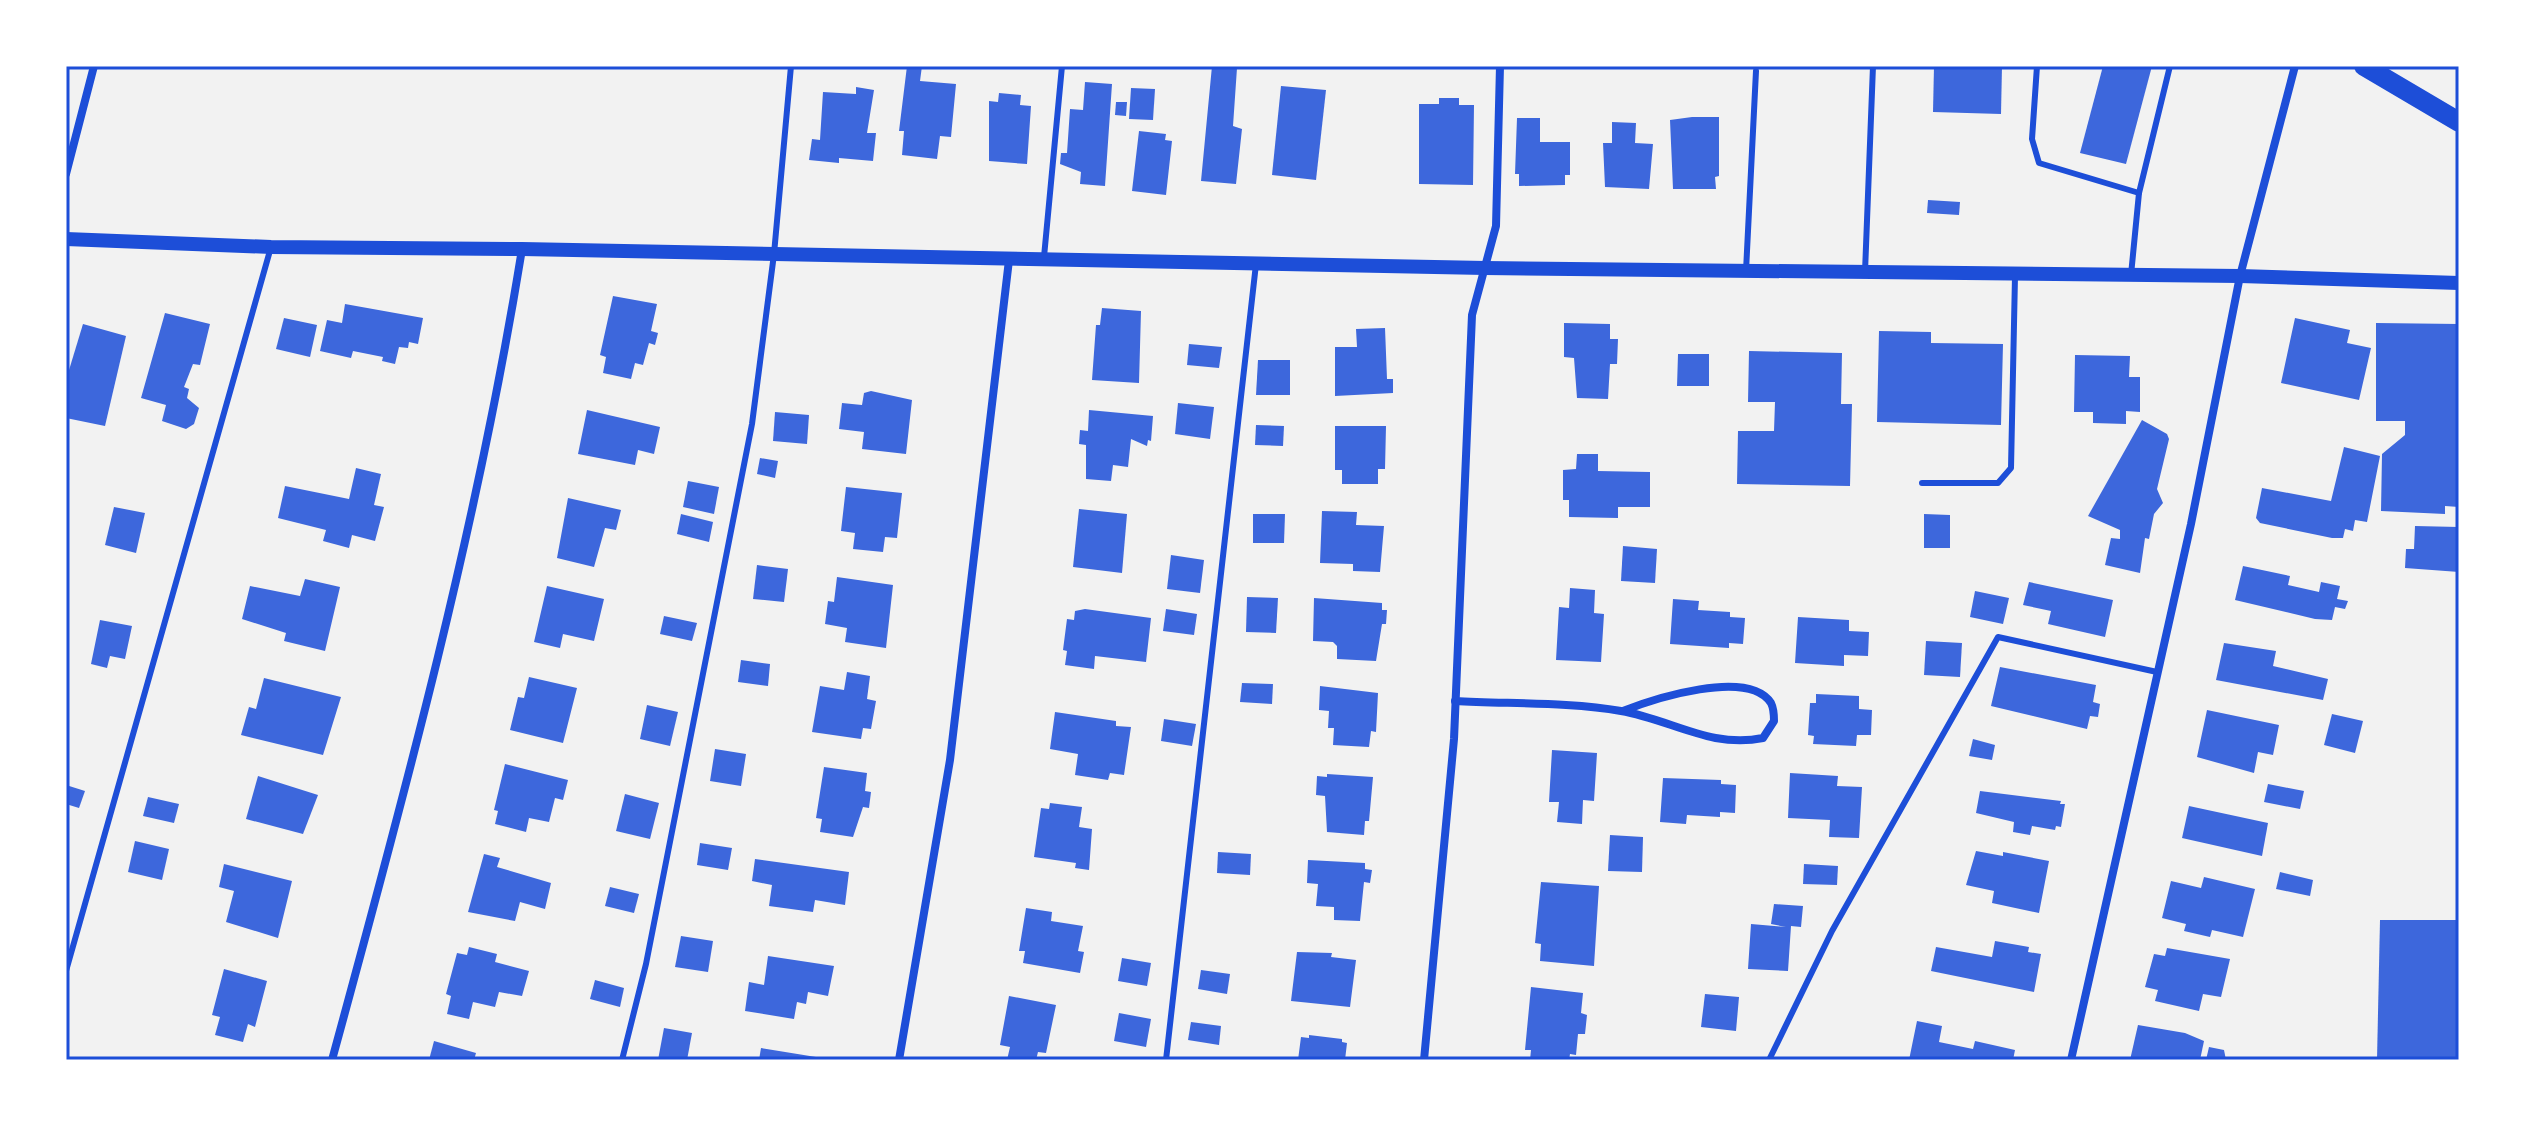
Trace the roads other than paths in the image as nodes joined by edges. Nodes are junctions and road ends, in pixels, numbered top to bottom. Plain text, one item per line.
1 (94, 66) edge
2 (791, 66) edge
3 (1062, 66) edge
4 (1500, 66) edge
5 (1873, 66) edge
6 (2037, 66) edge
7 (2170, 66) edge
8 (2295, 66) edge
9 (2364, 66) edge
10 (1756, 71) dead end
11 (2459, 122) edge
12 (66, 174) edge
13 (2139, 193) junction
14 (66, 239) edge
15 (271, 247) junction
16 (522, 249) junction
17 (774, 254) junction
18 (1009, 260) junction
19 (1044, 261) junction
20 (1256, 264) junction
21 (1485, 268) junction
22 (1746, 271) junction
23 (1865, 272) junction
24 (2015, 274) junction
25 (2131, 275) junction
26 (2240, 276) junction
27 (2459, 283) edge
28 (1922, 483) dead end
29 (2157, 672) junction
30 (1455, 701) junction
31 (1623, 711) junction
32 (66, 971) edge
33 (332, 1060) edge
34 (622, 1060) edge
35 (899, 1060) edge
36 (1166, 1060) edge
37 (1424, 1060) edge
38 (1769, 1060) edge
39 (2071, 1060) edge

1 - 12 street
2 - 17 lane
3 - 19 lane
4 - 21 street
5 - 23 lane
6 - 13 lane
7 - 13 lane
8 - 26 street
9 - 11 main road
10 - 22 lane
13 - 25 lane
14 - 15 street
15 - 16 street
15 - 32 lane
16 - 17 street
16 - 33 street
17 - 18 street
17 - 34 lane
18 - 19 street
18 - 35 street
19 - 20 street
20 - 21 street
20 - 36 lane
21 - 22 street
21 - 30 street
22 - 23 street
23 - 24 street
24 - 25 street
24 - 28 lane
25 - 26 street
26 - 27 street
26 - 29 street
29 - 38 lane
29 - 39 street
30 - 31 street
30 - 37 street
31 - 31 street

